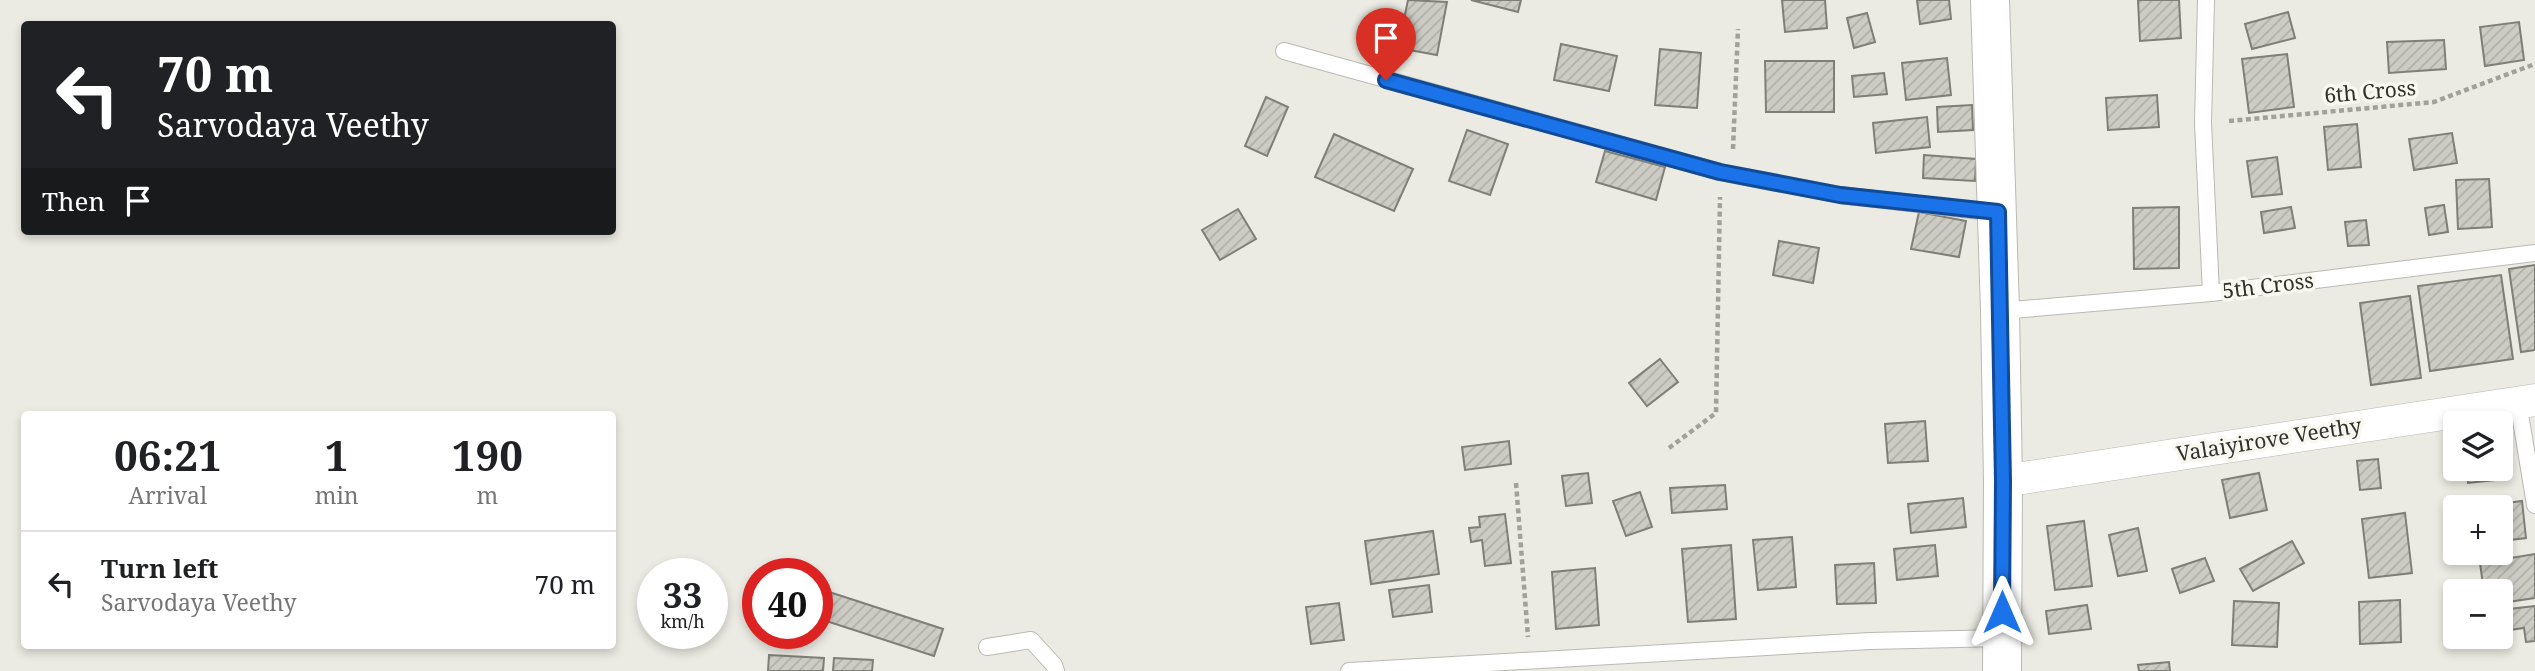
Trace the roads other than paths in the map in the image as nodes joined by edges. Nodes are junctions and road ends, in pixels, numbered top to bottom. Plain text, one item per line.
1 (1990, 0) edge
2 (2206, 0) edge
3 (1284, 51) dead end
4 (1998, 212) junction
5 (2535, 253) edge
6 (2211, 293) junction
7 (2000, 311) junction
8 (2526, 401) edge
9 (2003, 481) junction
10 (2535, 505) edge
11 (987, 648) dead end
12 (2002, 654) edge
13 (1056, 671) edge
14 (1349, 671) edge

1 - 4 street
2 - 6 lane
3 - 4 lane
4 - 7 street
5 - 6 lane, 5th Cross
6 - 7 lane, 5th Cross
7 - 9 street
8 - 9 street, Valaiyirove Veethy
8 - 10 lane
9 - 12 street
11 - 13 lane
12 - 14 lane

